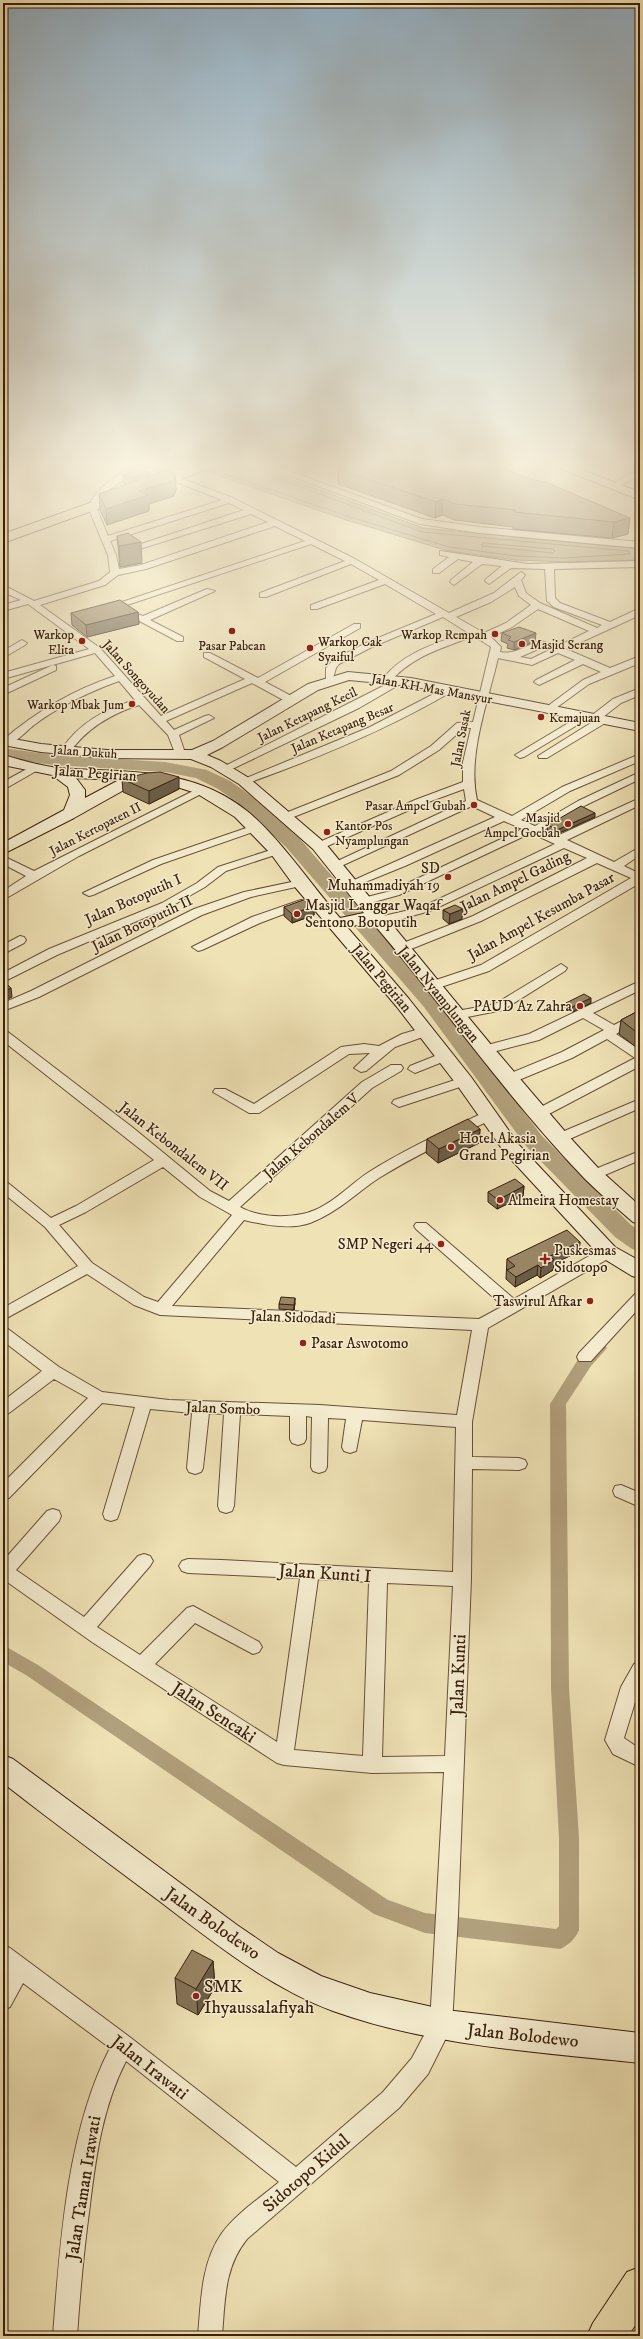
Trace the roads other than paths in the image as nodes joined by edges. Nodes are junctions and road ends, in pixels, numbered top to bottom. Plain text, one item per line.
1 (128, 570) edge
2 (227, 570) edge
3 (328, 570) edge
4 (367, 570) edge
5 (469, 570) edge
6 (503, 570) edge
7 (526, 570) edge
8 (549, 570) edge
9 (115, 573) joint
10 (385, 581) junction
11 (489, 581) dead end
12 (517, 581) junction
13 (454, 582) dead end
14 (3, 588) edge
15 (210, 591) dead end
16 (263, 595) dead end
17 (31, 602) junction
18 (537, 605) junction
19 (314, 607) dead end
20 (3, 608) edge
21 (640, 611) edge
22 (445, 615) junction
23 (142, 620) junction
24 (610, 625) junction
25 (357, 626) dead end
26 (596, 631) junction
27 (480, 634) junction
28 (180, 639) dead end
29 (22, 643) dead end
30 (542, 644) dead end
31 (557, 649) junction
32 (97, 650) junction
33 (207, 654) dead end
34 (494, 654) junction
35 (3, 655) edge
36 (508, 658) junction
37 (640, 659) edge
38 (584, 660) junction
39 (53, 668) dead end
40 (610, 672) junction
41 (5, 673) edge
42 (122, 677) junction
43 (329, 680) junction
44 (394, 680) junction
45 (256, 681) junction
46 (539, 682) dead end
47 (447, 690) junction
48 (640, 691) edge
49 (3, 692) edge
50 (483, 697) junction
51 (291, 700) junction
52 (142, 701) junction
53 (549, 710) junction
54 (209, 718) dead end
55 (594, 718) junction
56 (159, 720) junction
57 (477, 725) junction
58 (640, 727) edge
59 (173, 734) junction
60 (5, 741) edge
61 (66, 750) junction
62 (520, 755) dead end
63 (543, 756) dead end
64 (640, 757) edge
65 (5, 763) edge
66 (158, 763) junction
67 (34, 768) junction
68 (224, 768) junction
69 (57, 772) junction
70 (640, 775) edge
71 (244, 781) junction
72 (468, 784) junction
73 (3, 787) edge
74 (201, 790) junction
75 (640, 801) edge
76 (472, 802) junction
77 (68, 815) junction
78 (286, 816) junction
79 (508, 819) junction
80 (255, 828) junction
81 (534, 830) junction
82 (562, 842) junction
83 (319, 846) junction
84 (3, 849) edge
85 (640, 850) edge
86 (277, 851) junction
87 (597, 858) junction
88 (3, 859) edge
89 (335, 865) junction
90 (615, 867) junction
91 (34, 876) junction
92 (640, 878) edge
93 (301, 883) junction
94 (349, 885) junction
95 (89, 893) dead end
96 (3, 896) edge
97 (315, 900) junction
98 (369, 912) junction
99 (337, 920) junction
100 (20, 940) dead end
101 (198, 947) dead end
102 (402, 948) junction
103 (3, 950) edge
104 (561, 968) dead end
105 (3, 978) edge
106 (434, 985) junction
107 (640, 985) edge
108 (3, 1007) edge
109 (583, 1012) junction
110 (457, 1015) junction
111 (640, 1016) edge
112 (426, 1031) junction
113 (610, 1032) junction
114 (3, 1035) edge
115 (380, 1050) junction
116 (485, 1050) junction
117 (445, 1056) junction
118 (640, 1056) edge
119 (640, 1061) edge
120 (361, 1068) dead end
121 (396, 1068) dead end
122 (415, 1069) dead end
123 (509, 1079) junction
124 (464, 1081) junction
125 (220, 1092) dead end
126 (399, 1103) dead end
127 (640, 1103) edge
128 (540, 1113) junction
129 (488, 1116) junction
130 (560, 1138) junction
131 (640, 1155) edge
132 (164, 1160) junction
133 (593, 1175) junction
134 (3, 1186) edge
135 (235, 1211) junction
136 (638, 1214) edge
137 (50, 1224) junction
138 (421, 1226) dead end
139 (608, 1252) junction
140 (87, 1267) junction
141 (640, 1271) edge
142 (640, 1298) edge
143 (514, 1307) junction
144 (160, 1310) junction
145 (3, 1314) edge
146 (481, 1325) junction
147 (3, 1333) edge
148 (585, 1357) dead end
149 (53, 1371) junction
150 (99, 1397) junction
151 (144, 1404) junction
152 (201, 1408) junction
153 (232, 1408) junction
154 (3, 1409) edge
155 (298, 1410) junction
156 (320, 1411) junction
157 (355, 1415) junction
158 (464, 1422) junction
159 (298, 1439) dead end
160 (350, 1447) dead end
161 (463, 1463) junction
162 (519, 1464) dead end
163 (319, 1467) dead end
164 (195, 1468) dead end
165 (621, 1491) dead end
166 (3, 1493) edge
167 (640, 1501) edge
168 (226, 1506) dead end
169 (111, 1514) dead end
170 (53, 1516) dead end
171 (144, 1561) dead end
172 (188, 1566) dead end
173 (4, 1571) edge
174 (310, 1571) junction
175 (378, 1577) junction
176 (462, 1579) junction
177 (85, 1628) junction
178 (253, 1647) dead end
179 (142, 1665) junction
180 (640, 1669) edge
181 (284, 1758) junction
182 (640, 1759) edge
183 (454, 1764) junction
184 (372, 1765) junction
185 (3, 1767) edge
186 (3, 1955) edge
187 (20, 1968) junction
188 (3, 2000) edge
189 (441, 2026) junction
190 (123, 2045) junction
191 (640, 2048) edge
192 (296, 2181) junction
193 (640, 2285) edge
194 (65, 2336) edge
195 (210, 2336) edge
196 (606, 2336) edge

1 - 9 street
2 - 23 street
3 - 16 street
4 - 10 street
5 - 13 street
6 - 11 street
7 - 12 street
8 - 24 street
9 - 17 street
10 - 19 street
10 - 22 street
12 - 18 street
12 - 22 street
14 - 17 street, Jalan Songoyudan
15 - 23 street
17 - 20 street
17 - 32 street, Jalan Songoyudan
18 - 26 street
18 - 27 street, Jalan Ketapang Kecil
21 - 24 street
22 - 27 street
22 - 43 street
23 - 28 street
24 - 26 street
25 - 45 street
26 - 31 street
27 - 34 street
27 - 44 street, Jalan Ketapang Kecil
29 - 35 street
30 - 36 street
31 - 36 street
31 - 38 street
32 - 41 street
32 - 42 street, Jalan Songoyudan
33 - 45 street
34 - 36 street
34 - 50 street, Jalan Sasak
37 - 40 street
38 - 40 street
38 - 46 street
39 - 49 street
40 - 53 street
42 - 52 street, Jalan Songoyudan
42 - 60 street
43 - 44 main road, Jalan KH Mas Mansyur
43 - 51 main road, Jalan KH Mas Mansyur
44 - 47 main road, Jalan KH Mas Mansyur
44 - 68 street, Jalan Ketapang Kecil
45 - 51 street
45 - 56 street
47 - 50 main road, Jalan KH Mas Mansyur
47 - 71 street, Jalan Ketapang Besar
48 - 55 street
50 - 53 main road, Jalan KH Mas Mansyur
50 - 57 street, Jalan Sasak
51 - 66 main road, Jalan KH Mas Mansyur
52 - 56 street, Jalan Songoyudan
52 - 61 street
53 - 55 main road, Jalan KH Mas Mansyur
54 - 59 street
55 - 58 main road, Jalan KH Mas Mansyur
55 - 62 street
55 - 63 street
56 - 59 street, Jalan Songoyudan
57 - 72 street, Jalan Sasak
57 - 78 street
59 - 66 street, Jalan Songoyudan
60 - 61 main road, Jalan Dukuh
61 - 66 main road, Jalan Dukuh
64 - 79 street
65 - 67 main road, Jalan Pegirian
66 - 68 main road, Jalan Nyamplungan
66 - 69 main road, Jalan Pegirian
66 - 74 main road, Jalan Pegirian
66 - 77 main road, Jalan KH Mas Mansyur
67 - 69 main road, Jalan Pegirian
67 - 73 street
68 - 71 main road, Jalan Nyamplungan
69 - 77 main road
70 - 81 street
71 - 78 main road, Jalan Nyamplungan
72 - 76 street, Jalan Sasak
72 - 83 street
74 - 80 main road, Jalan Pegirian
74 - 91 street, Jalan Kertopaten II
75 - 82 street
76 - 79 street
76 - 89 street
77 - 84 main road, Jalan KH Mas Mansyur
78 - 83 main road, Jalan Nyamplungan
79 - 81 street
79 - 94 street
80 - 86 main road, Jalan Pegirian
80 - 95 street
81 - 82 street
81 - 98 street
82 - 87 street
82 - 98 street
83 - 89 main road, Jalan Nyamplungan
85 - 90 street
86 - 93 main road, Jalan Pegirian
86 - 105 street, Jalan Botoputih I
87 - 90 street
87 - 102 street, Jalan Ampel Gading
88 - 91 street
89 - 94 main road, Jalan Nyamplungan
90 - 92 street
91 - 96 street, Jalan Kertopaten II
92 - 106 street, Jalan Ampel Kesumba Pasar
93 - 97 main road, Jalan Pegirian
93 - 108 street, Jalan Botoputih II
94 - 98 main road, Jalan Nyamplungan
97 - 99 main road, Jalan Pegirian
97 - 101 street
98 - 99 main road
98 - 102 main road, Jalan Nyamplungan
99 - 112 main road, Jalan Pegirian
100 - 103 street
102 - 106 main road, Jalan Nyamplungan
104 - 110 street
106 - 110 main road, Jalan Nyamplungan
107 - 109 street
109 - 113 street
109 - 116 street
110 - 116 main road, Jalan Nyamplungan
111 - 113 street
112 - 115 street
112 - 117 main road, Jalan Pegirian
113 - 118 street
113 - 123 street
114 - 132 street, Jalan Kebondalem VII
115 - 120 street
115 - 125 street
116 - 123 main road, Jalan Nyamplungan
117 - 122 street
117 - 124 main road, Jalan Pegirian
119 - 128 street
121 - 135 street, Jalan Kebondalem V
123 - 128 main road, Jalan Nyamplungan
124 - 126 street
124 - 129 main road, Jalan Pegirian
127 - 130 street
128 - 130 main road, Jalan Nyamplungan
129 - 135 street, Jalan Kebondalem VII
129 - 139 main road, Jalan Pegirian
130 - 133 main road, Jalan Nyamplungan
131 - 133 street
132 - 135 street, Jalan Kebondalem VII
132 - 137 street
133 - 136 main road, Jalan Nyamplungan
134 - 137 street, Jalan Sidodadi
135 - 144 street, Jalan Kebondalem V
137 - 140 street, Jalan Sidodadi
138 - 143 street
139 - 141 main road, Jalan Pegirian
139 - 143 street
140 - 144 street, Jalan Sidodadi
140 - 145 street
142 - 148 street
143 - 146 street
144 - 146 street, Jalan Sidodadi
146 - 158 street, Jalan Kunti
147 - 149 street, Jalan Sombo
149 - 150 street, Jalan Sombo
149 - 154 street
150 - 151 street, Jalan Sombo
150 - 166 street
151 - 152 street, Jalan Sombo
151 - 169 street
152 - 153 street, Jalan Sombo
152 - 164 street
153 - 155 street, Jalan Sombo
153 - 168 street
155 - 156 street, Jalan Sombo
155 - 159 street
156 - 157 street, Jalan Sombo
156 - 163 street
157 - 158 street, Jalan Sombo
157 - 160 street
158 - 161 street, Jalan Kunti
161 - 162 street
161 - 176 street, Jalan Kunti
165 - 167 street
170 - 173 street
171 - 177 street
172 - 174 street, Jalan Kunti I
173 - 177 street, Jalan Sencaki
174 - 175 street, Jalan Kunti I
174 - 181 street
175 - 176 street, Jalan Kunti I
175 - 184 street
176 - 183 street, Jalan Kunti
177 - 179 street, Jalan Sencaki
178 - 179 street
179 - 181 street, Jalan Sencaki
180 - 182 street
181 - 184 street, Jalan Sencaki
183 - 184 street, Jalan Sencaki
183 - 189 street, Jalan Kunti
185 - 189 main road, Jalan Bolodewo
186 - 187 street, Jalan Irawati
187 - 188 street
187 - 190 street, Jalan Irawati
189 - 191 main road, Jalan Bolodewo
189 - 192 street, Sidotopo Kidul
190 - 192 street, Jalan Irawati
190 - 194 street, Jalan Taman Irawati
192 - 195 street, Sidotopo Kidul
193 - 196 main road

